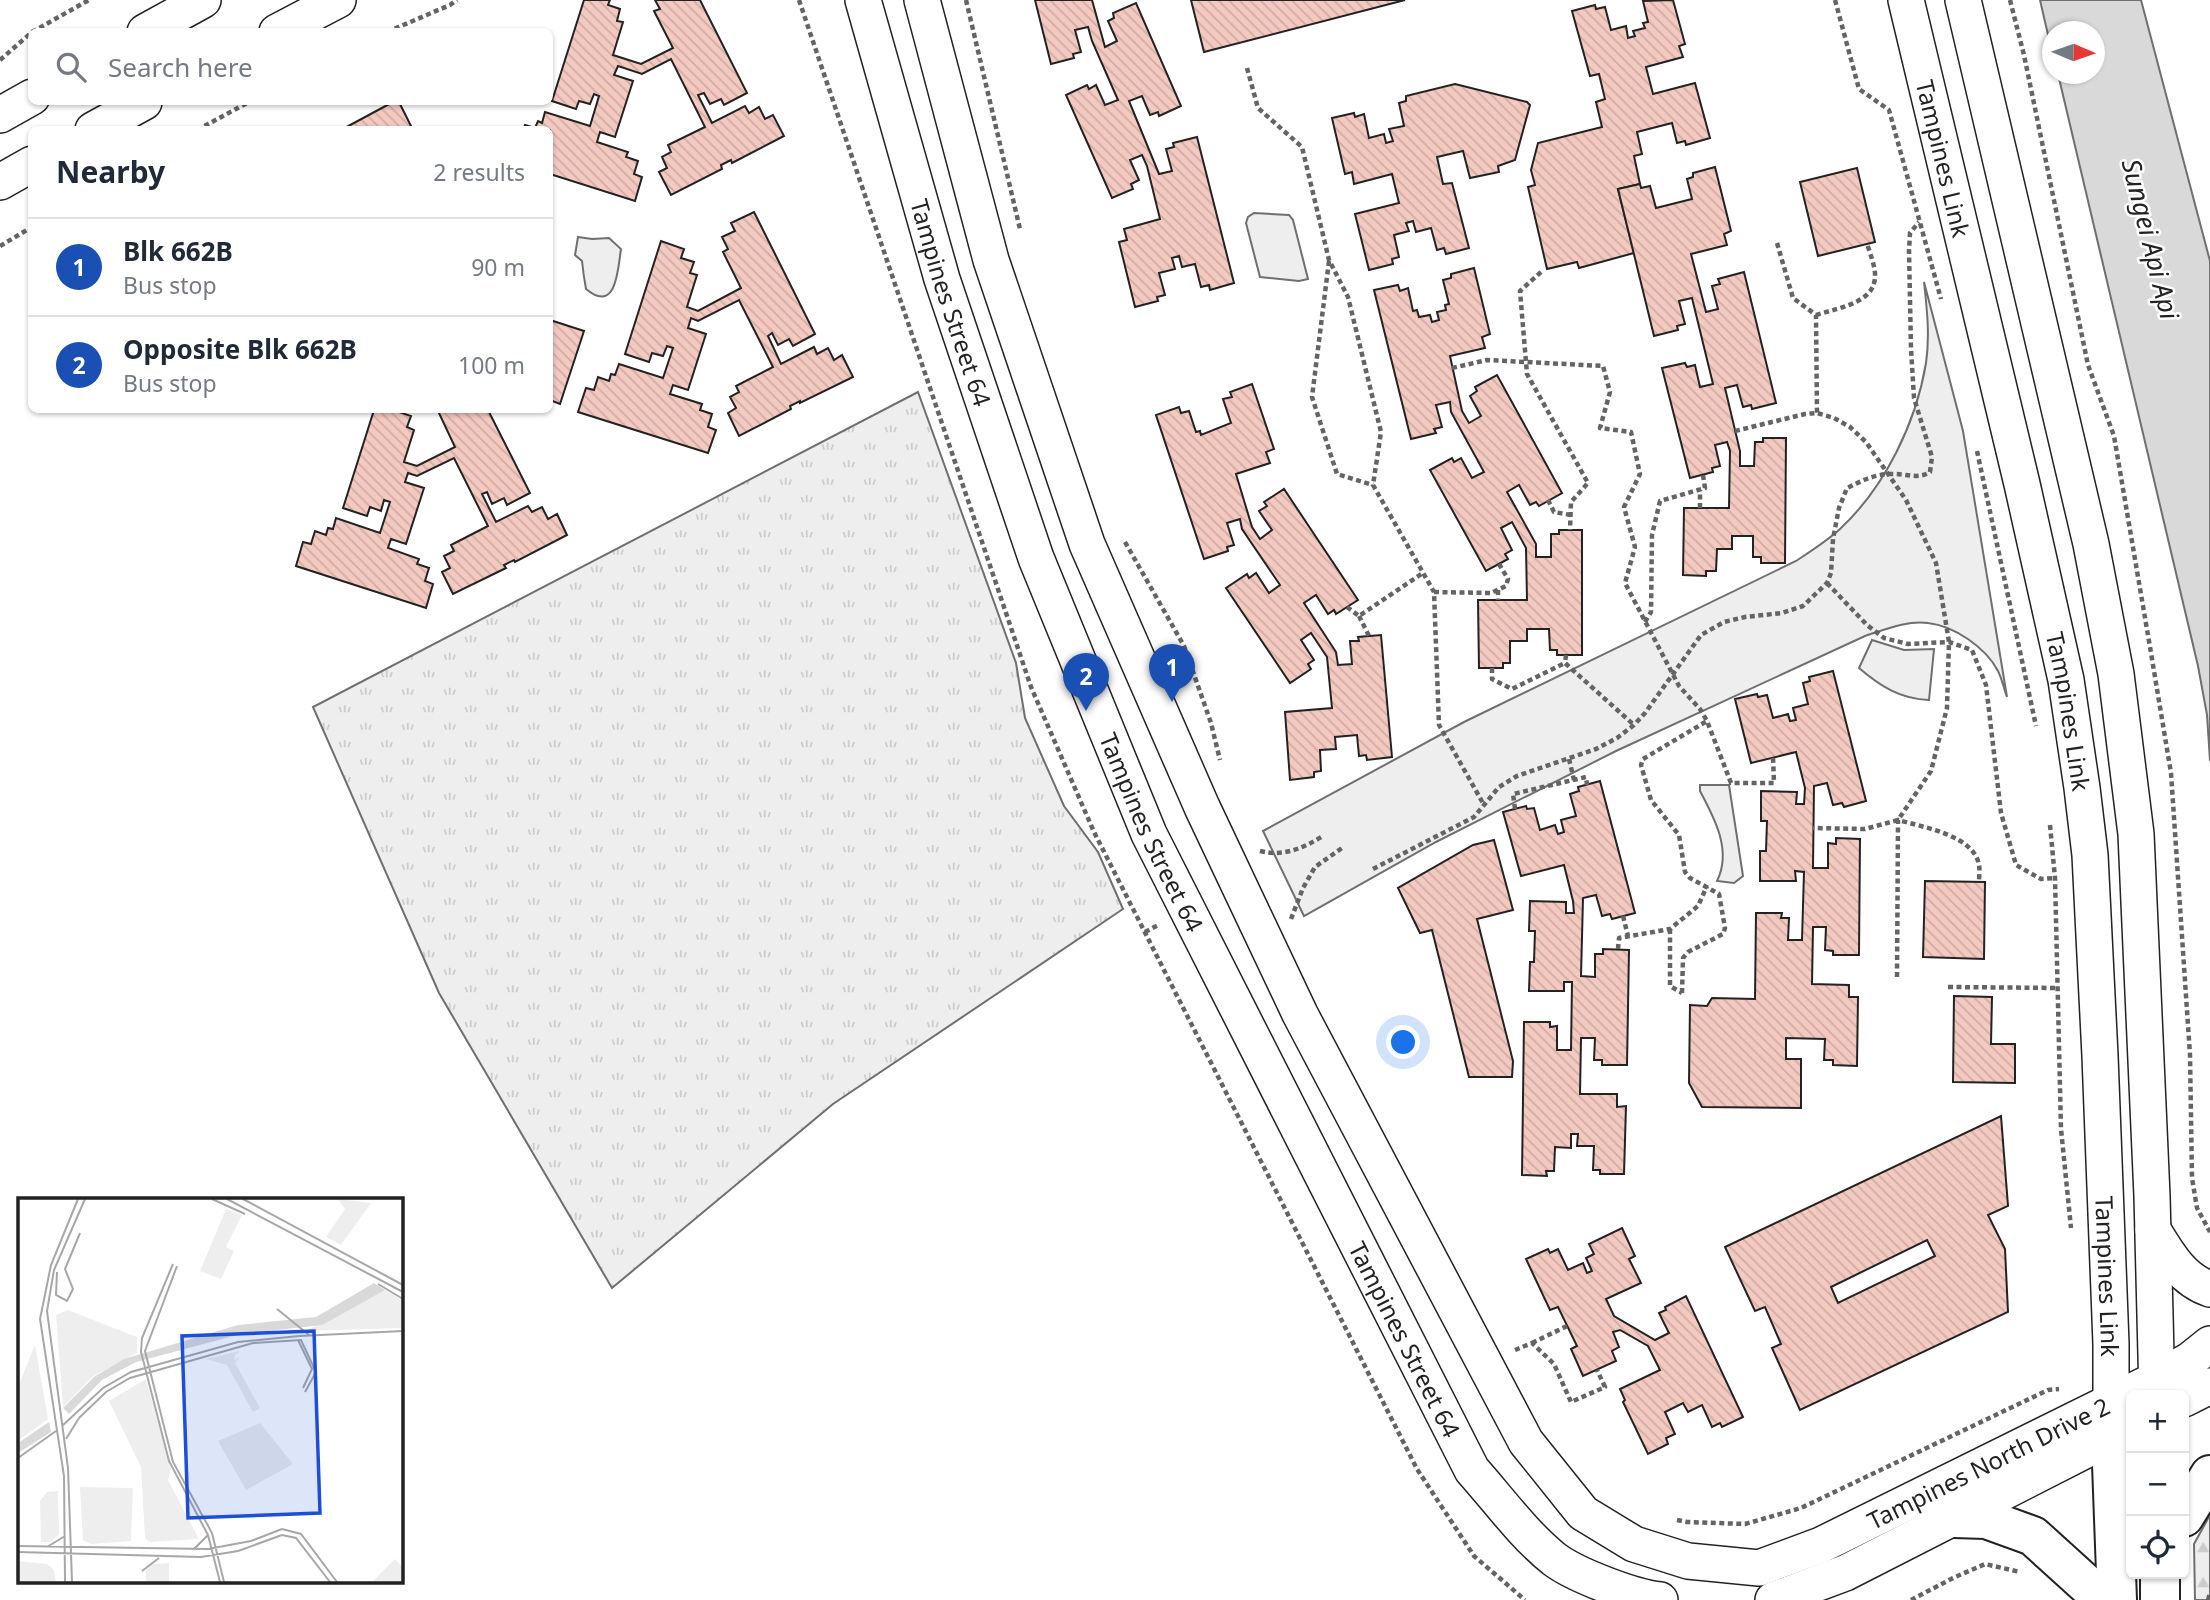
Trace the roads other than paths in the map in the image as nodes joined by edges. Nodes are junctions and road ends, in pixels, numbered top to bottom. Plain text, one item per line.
1 (203, 0) edge
2 (338, 0) edge
3 (863, 0) edge
4 (922, 0) edge
5 (1906, 0) edge
6 (1963, 0) edge
7 (152, 28) edge
8 (285, 28) edge
9 (28, 99) edge
10 (139, 105) edge
11 (0, 115) edge
12 (100, 126) edge
13 (28, 166) edge
14 (0, 182) edge
15 (2116, 674) junction
16 (2082, 788) junction
17 (2153, 1230) junction
18 (2208, 1288) edge
19 (2207, 1347) edge
20 (2182, 1390) edge
21 (2118, 1422) edge
22 (2209, 1476) edge
23 (2185, 1516) edge
24 (1954, 1518) junction
25 (1759, 1568) joint
26 (2160, 1579) edge
27 (1660, 1600) edge
28 (1773, 1600) edge
29 (2099, 1600) edge
30 (2117, 1600) edge
31 (2160, 1600) edge

1 - 7 street
2 - 8 street
3 - 27 street, Tampines Street 64
4 - 25 street, Tampines Street 64
5 - 16 street, Tampines Link
6 - 15 street, Tampines Link
9 - 11 street
10 - 12 street
13 - 14 street
15 - 16 street
15 - 17 street, Tampines Link
16 - 21 street, Tampines Link
17 - 18 street
17 - 20 street, Tampines Link
19 - 20 street, Tampines North Drive 2
21 - 24 street, Tampines North Drive 2
21 - 25 street, Tampines North Drive 2
21 - 30 highway
22 - 23 highway
24 - 28 street, Tampines North Drive 2
24 - 29 highway
26 - 31 highway

